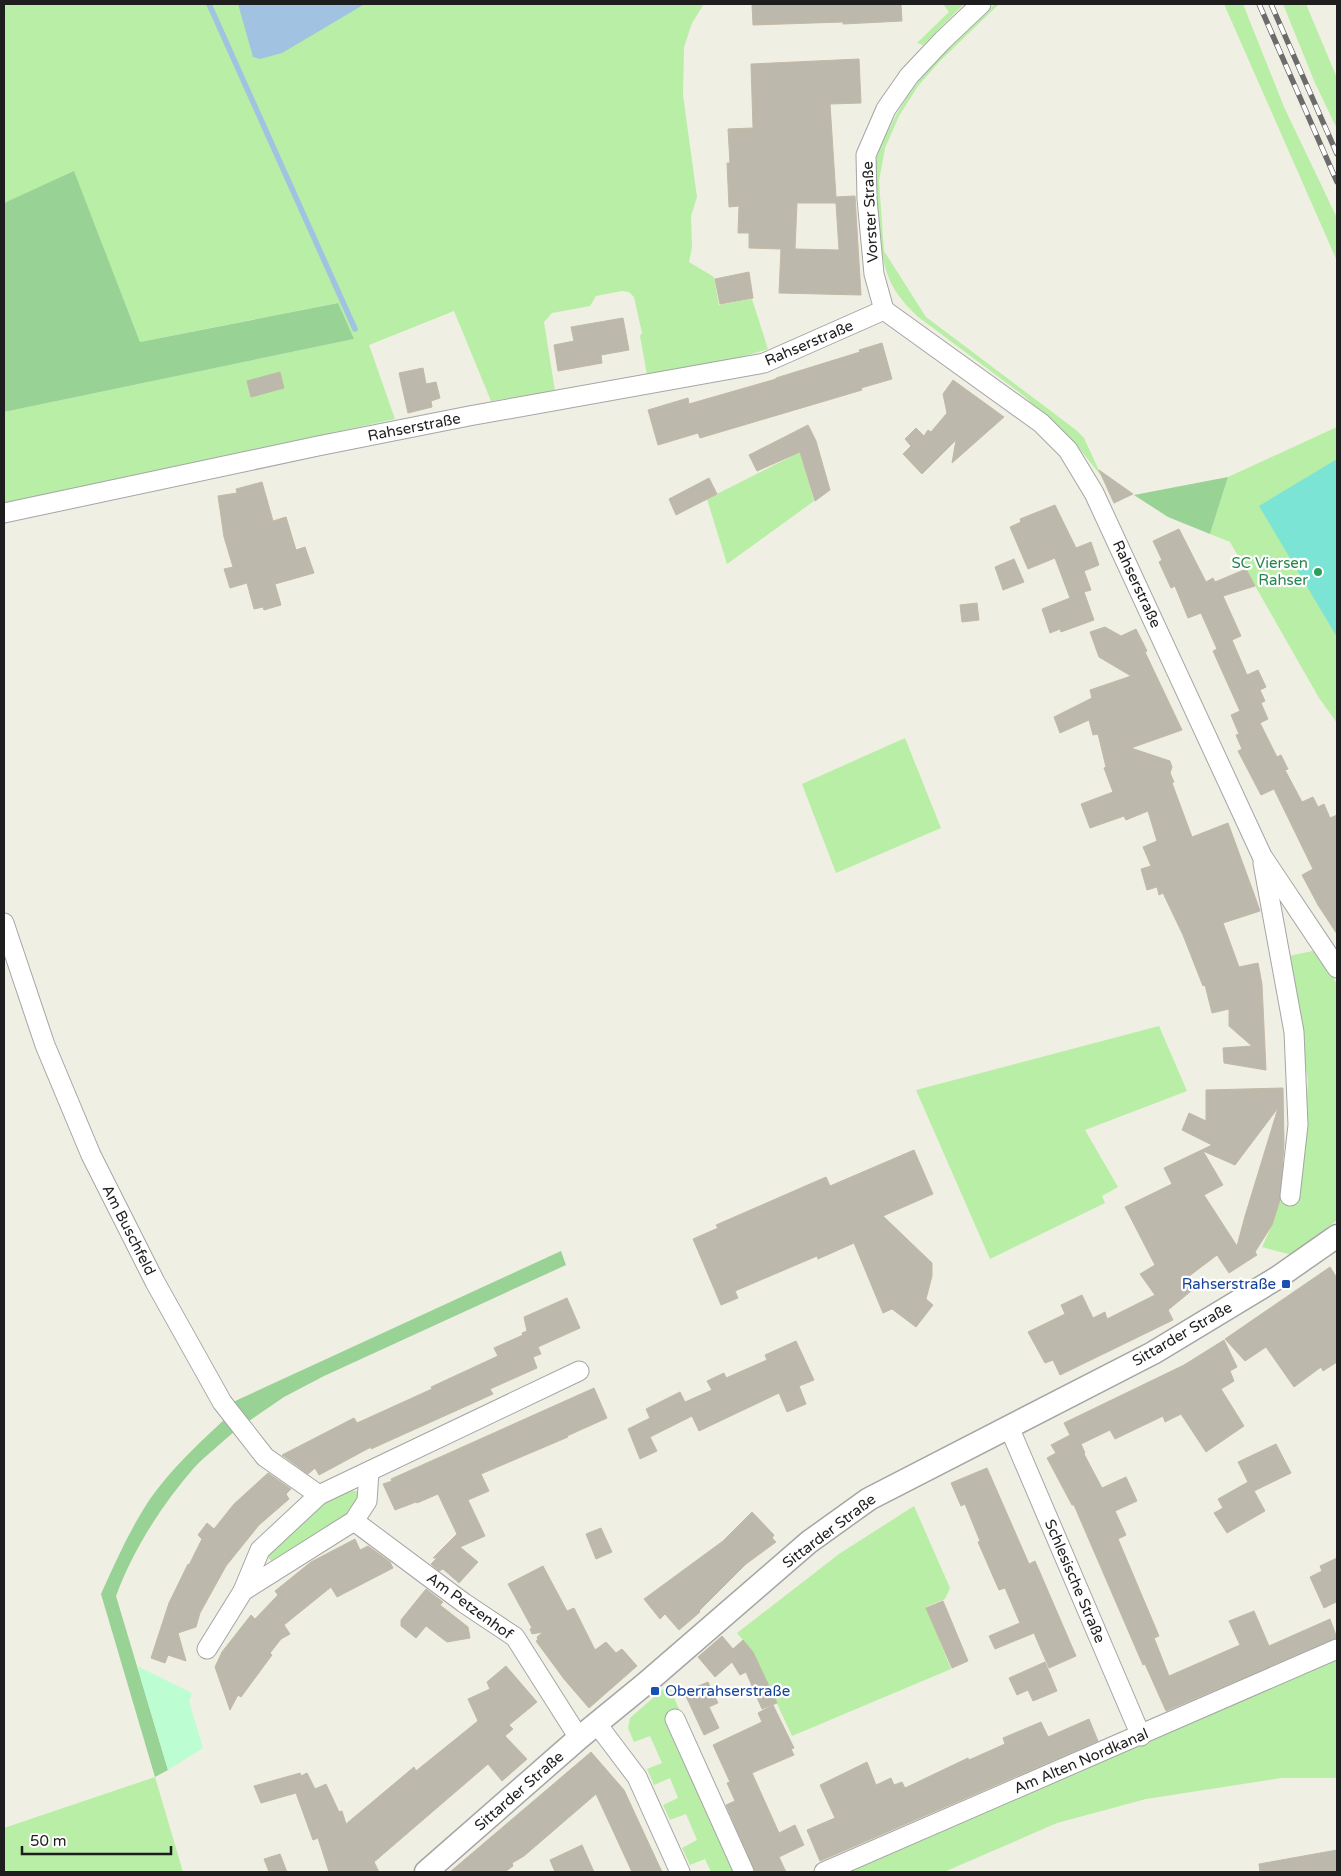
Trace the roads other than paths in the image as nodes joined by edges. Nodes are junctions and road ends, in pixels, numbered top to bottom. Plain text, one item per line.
1 (981, 4) edge
2 (884, 310) junction
3 (4, 513) edge
4 (1262, 856) junction
5 (4, 923) edge
6 (1337, 968) edge
7 (1290, 1196) dead end
8 (1337, 1236) edge
9 (578, 1371) dead end
10 (1009, 1427) junction
11 (369, 1472) junction
12 (319, 1495) junction
13 (354, 1521) junction
14 (243, 1591) junction
15 (207, 1649) dead end
16 (1337, 1649) edge
17 (675, 1719) dead end
18 (598, 1723) junction
19 (1141, 1736) junction
20 (579, 1738) junction
21 (426, 1872) edge
22 (680, 1872) edge
23 (744, 1872) edge
24 (824, 1872) edge

1 - 2 street, Vorster Straße
2 - 3 street, Rahserstraße
2 - 4 street, Rahserstraße
4 - 6 street, Rahserstraße
4 - 7 street, Rahserstraße
5 - 12 street, Am Buschfeld
8 - 10 street, Sittarder Straße
9 - 11 street
10 - 18 street, Sittarder Straße
10 - 19 street, Schlesische Straße
11 - 12 street
11 - 13 street
12 - 14 street
13 - 14 street
13 - 20 street, Am Petzenhof
14 - 15 street
16 - 19 street, Am Alten Nordkanal
17 - 23 street
18 - 20 street, Sittarder Straße
18 - 22 street
19 - 24 street, Am Alten Nordkanal
20 - 21 street, Sittarder Straße

